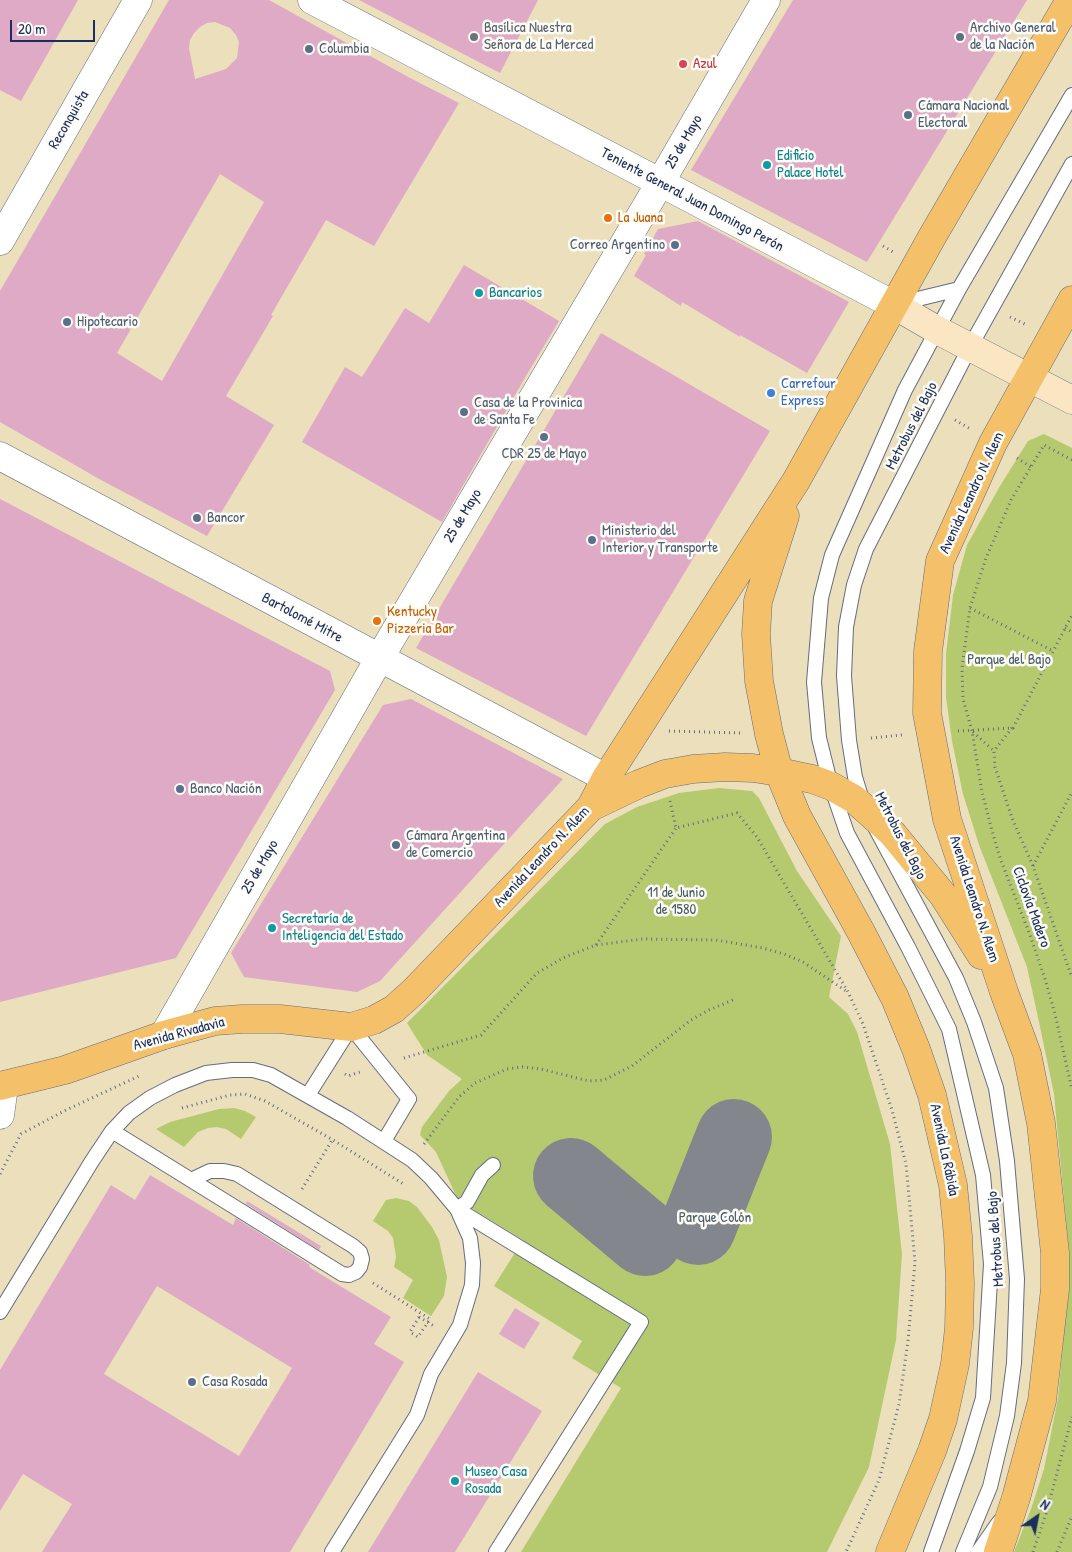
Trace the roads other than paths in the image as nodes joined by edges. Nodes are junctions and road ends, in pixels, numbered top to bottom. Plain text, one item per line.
1 (138, 0) edge
2 (312, 0) edge
3 (766, 0) edge
4 (1070, 0) edge
5 (1072, 95) edge
6 (1072, 164) edge
7 (660, 183) junction
8 (0, 241) edge
9 (959, 289) junction
10 (1072, 300) edge
11 (894, 305) junction
12 (937, 330) junction
13 (970, 347) junction
14 (1029, 377) junction
15 (1072, 400) edge
16 (0, 456) edge
17 (796, 481) junction
18 (378, 659) junction
19 (779, 772) junction
20 (606, 778) junction
21 (831, 786) junction
22 (590, 808) junction
23 (864, 808) junction
24 (414, 991) joint
25 (1004, 992) junction
26 (351, 1027) junction
27 (164, 1035) junction
28 (2, 1086) edge
29 (308, 1095) junction
30 (0, 1115) edge
31 (112, 1131) junction
32 (384, 1140) junction
33 (493, 1166) dead end
34 (191, 1180) junction
35 (457, 1209) junction
36 (0, 1312) edge
37 (1016, 1498) junction
38 (332, 1552) edge
39 (496, 1552) edge
40 (890, 1552) edge
41 (931, 1552) edge
42 (963, 1552) edge
43 (978, 1552) edge
44 (998, 1552) edge

1 - 8 street, Reconquista
2 - 7 street, Teniente General Juan Domingo Perón
3 - 7 street, 25 de Mayo
4 - 11 main road, Avenida Leandro N. Alem
5 - 9 lane, Metrobus del Bajo
6 - 13 lane, Metrobus del Bajo
7 - 11 street, Teniente General Juan Domingo Perón
7 - 18 street, 25 de Mayo
9 - 11 lane
9 - 12 lane, Metrobus del Bajo
10 - 14 main road, Avenida Leandro N. Alem
11 - 12 main road, Teniente General Juan Domingo Perón
11 - 17 main road, Avenida Leandro N. Alem
12 - 13 main road, Teniente General Juan Domingo Perón
12 - 21 lane, Metrobus del Bajo
13 - 14 main road, Teniente General Juan Domingo Perón
13 - 23 lane, Metrobus del Bajo
14 - 15 main road, Teniente General Juan Domingo Perón
14 - 25 main road, Avenida Leandro N. Alem
16 - 18 street, Bartolomé Mitre
17 - 19 main road, Avenida Leandro N. Alem
17 - 20 main road, Avenida Leandro N. Alem
18 - 20 street, Bartolomé Mitre
18 - 27 street, 25 de Mayo
19 - 21 main road
19 - 22 main road
19 - 40 main road, Avenida La Rábida
20 - 22 main road, Avenida Leandro N. Alem
21 - 23 main road
21 - 41 lane, Metrobus del Bajo
22 - 24 main road, Avenida Leandro N. Alem
23 - 25 main road
23 - 42 lane, Metrobus del Bajo
24 - 26 main road, Avenida Rivadavia
25 - 37 main road
26 - 27 main road, Avenida Rivadavia
26 - 29 lane
26 - 32 lane
27 - 28 main road, Avenida Rivadavia
28 - 30 street
29 - 31 lane
29 - 32 lane
31 - 34 lane
31 - 36 lane
32 - 35 lane
33 - 35 lane
34 - 34 lane
35 - 38 lane
35 - 39 lane
37 - 43 lane
37 - 44 main road

